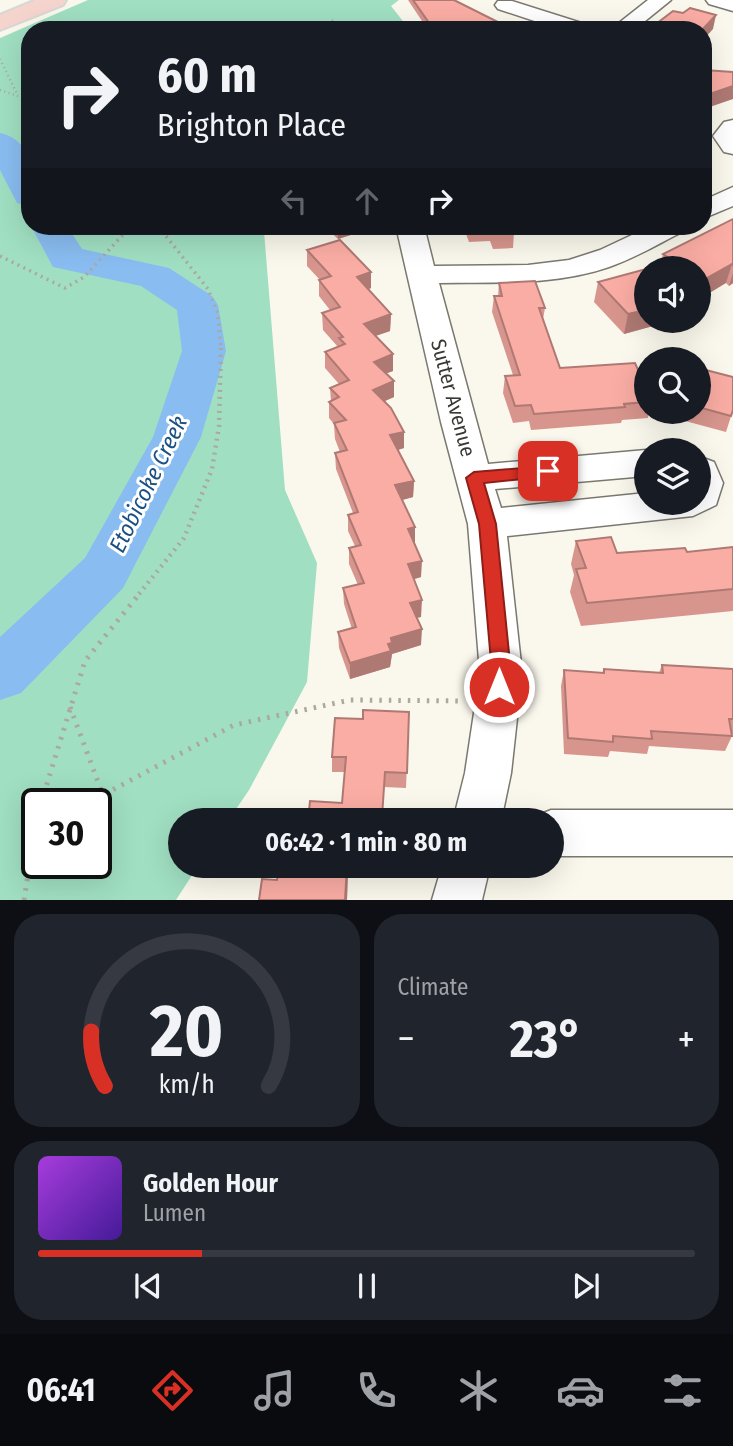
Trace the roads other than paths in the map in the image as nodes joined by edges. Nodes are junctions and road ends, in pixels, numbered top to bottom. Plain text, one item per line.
1 (9, 0) edge
2 (55, 0) edge
3 (661, 0) edge
4 (716, 0) edge
5 (0, 4) edge
6 (505, 5) dead end
7 (733, 5) edge
8 (556, 21) edge
9 (632, 21) edge
10 (0, 23) edge
11 (733, 127) edge
12 (733, 147) edge
13 (733, 195) edge
14 (712, 206) edge
15 (412, 235) edge
16 (653, 235) edge
17 (423, 275) junction
18 (634, 464) edge
19 (474, 478) junction
20 (634, 508) edge
21 (487, 524) junction
22 (480, 808) edge
23 (564, 833) edge
24 (733, 833) edge
25 (463, 878) edge
26 (457, 900) edge

1 - 5 main road
2 - 10 main road
3 - 9 street
4 - 7 street
6 - 8 street
11 - 12 street
13 - 14 street
15 - 17 street, Sutter Avenue
16 - 17 street
17 - 19 street, Sutter Avenue
18 - 19 street
19 - 21 street, Sutter Avenue
20 - 21 street
21 - 22 street, Sutter Avenue
23 - 24 street
25 - 26 street

